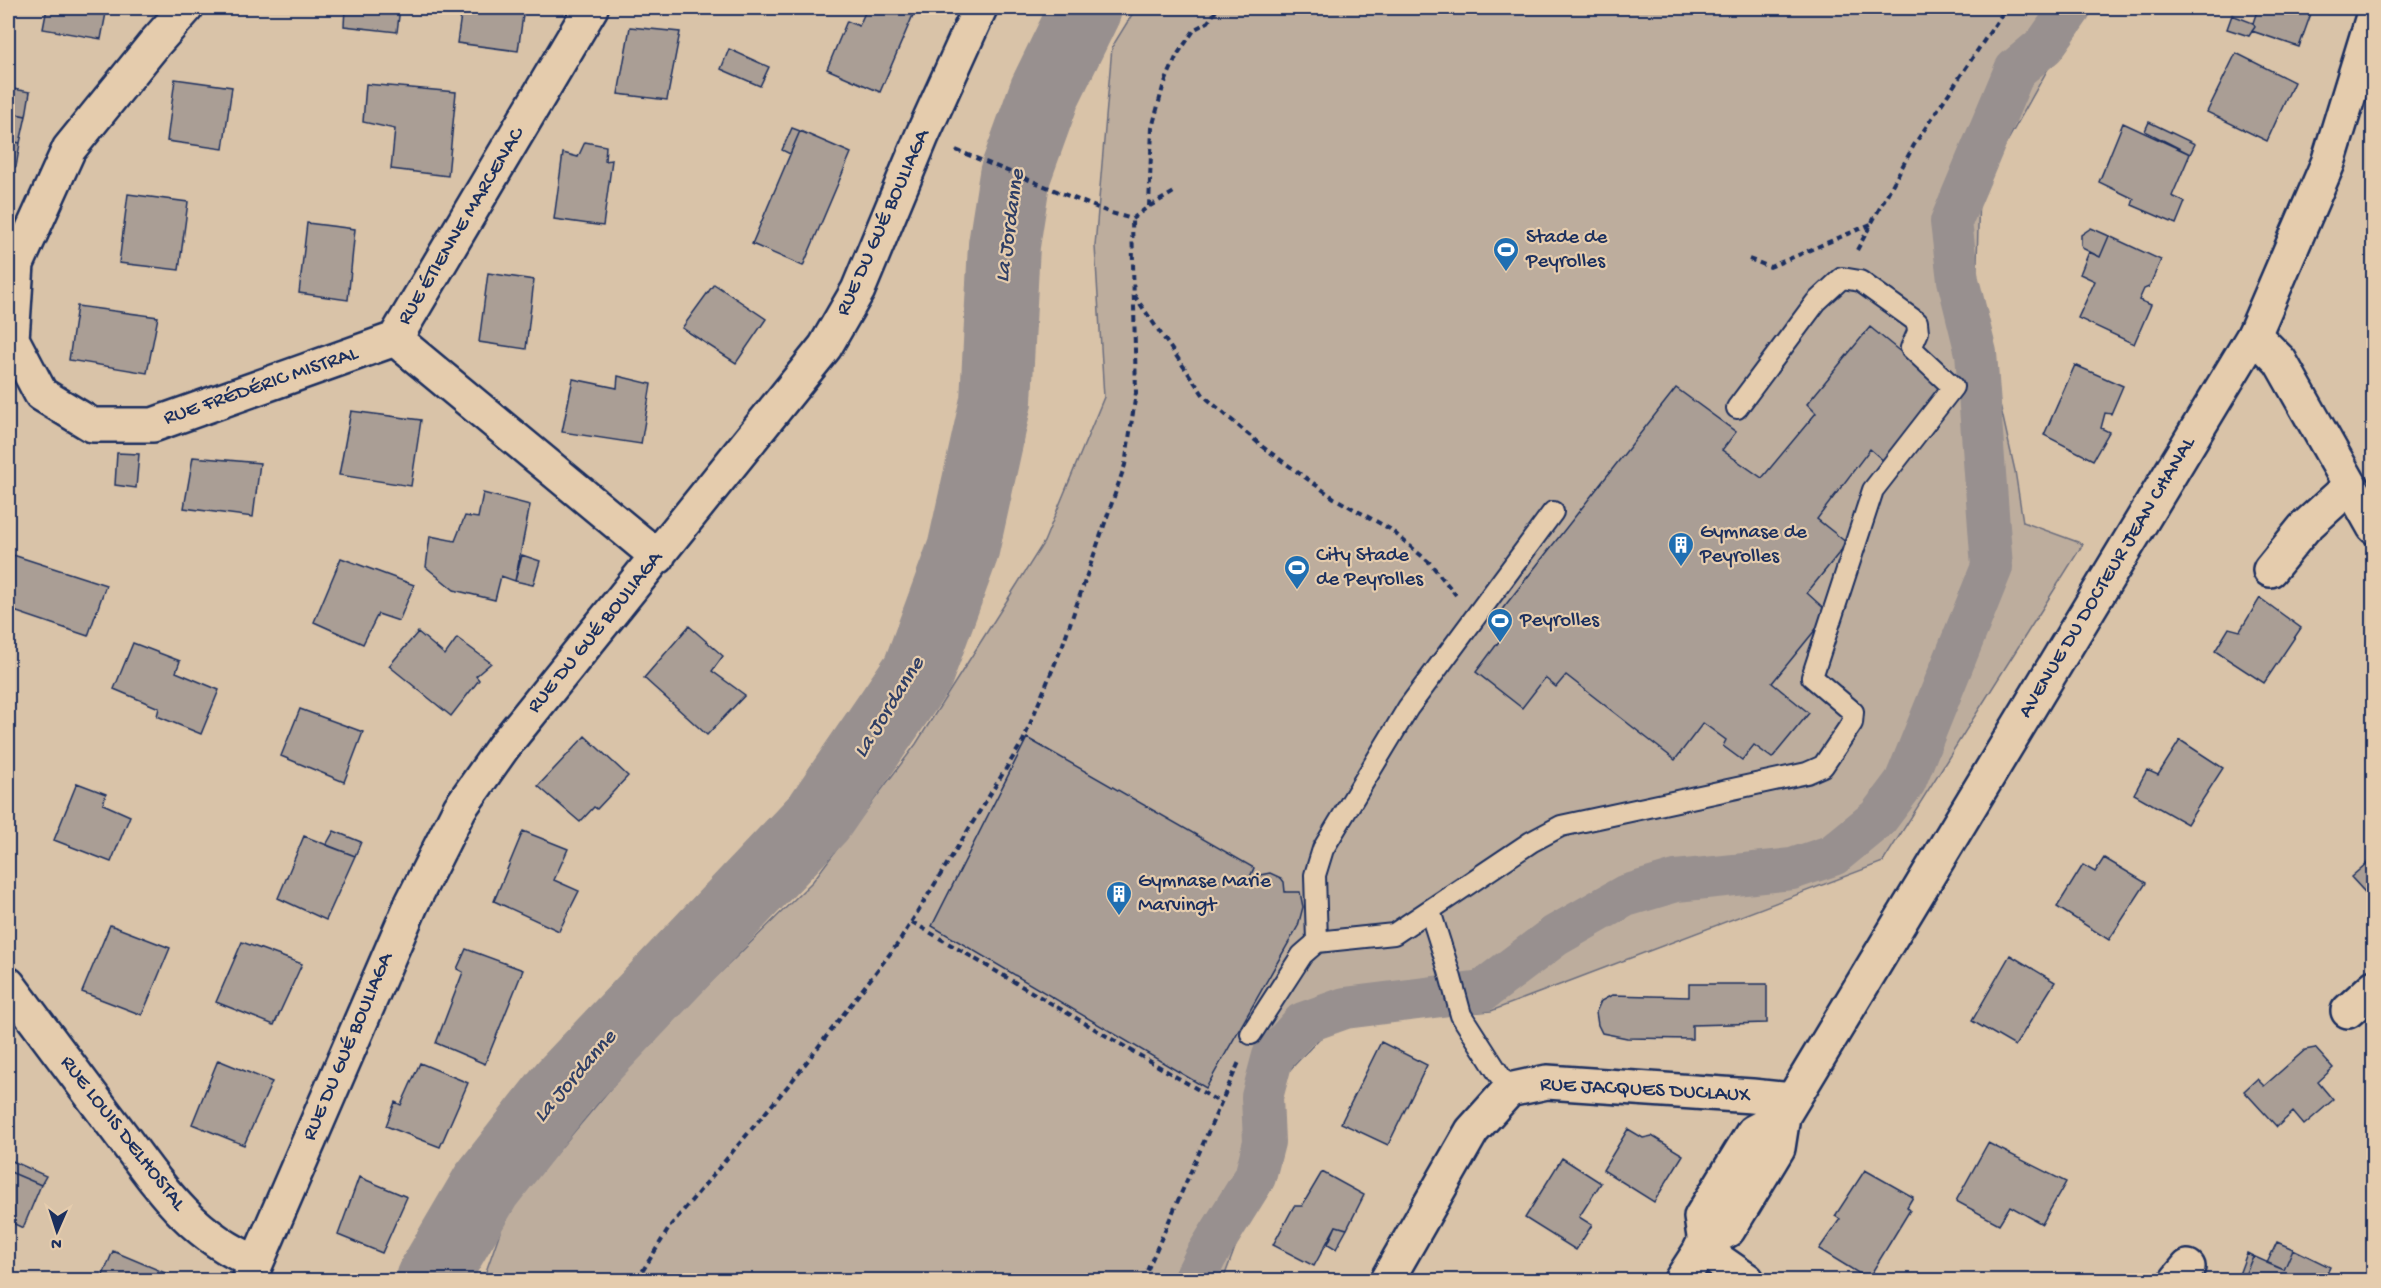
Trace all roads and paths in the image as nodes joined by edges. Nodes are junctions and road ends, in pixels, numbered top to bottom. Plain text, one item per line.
1 (186, 8) edge
2 (591, 8) edge
3 (980, 8) edge
4 (1218, 8) edge
5 (2006, 8) edge
6 (2373, 13) edge
7 (969, 156) dead end
8 (1173, 192) dead end
9 (1149, 206) junction
10 (1132, 219) junction
11 (1871, 224) junction
12 (1749, 259) dead end
13 (1842, 278) junction
14 (1134, 294) junction
15 (2254, 336) junction
16 (396, 339) junction
17 (1737, 408) dead end
18 (2349, 487) junction
19 (1553, 512) dead end
20 (2373, 527) edge
21 (658, 557) junction
22 (2270, 570) dead end
23 (1472, 621) junction
24 (1430, 911) junction
25 (912, 922) junction
26 (1317, 942) junction
27 (8, 984) edge
28 (2373, 987) edge
29 (2348, 1011) dead end
30 (1251, 1034) joint
31 (1509, 1090) junction
32 (1221, 1103) junction
33 (1788, 1108) junction
34 (1703, 1245) junction
35 (253, 1271) edge
36 (637, 1281) edge
37 (1143, 1281) edge
38 (1387, 1281) edge
39 (1681, 1281) edge
40 (1748, 1281) edge

1 - 16 street, RUE FRÉDÉRIC MISTRAL
2 - 16 street, RUE ÉTIENNE MARCENAC
3 - 21 street, RUE DU GUÉ BOULIAGA
4 - 9 path
5 - 11 path
6 - 15 street, AVENUE DU DOCTEUR JEAN CHANAL
7 - 10 path
8 - 9 path
9 - 10 path
10 - 14 path
11 - 12 path
11 - 13 path
13 - 17 lane
13 - 24 lane
14 - 23 path
14 - 25 path
15 - 18 street
15 - 33 street, AVENUE DU DOCTEUR JEAN CHANAL
16 - 21 street, RUE ÉTIENNE MARCENAC
18 - 20 street
18 - 22 street
19 - 23 lane
21 - 35 street, RUE DU GUÉ BOULIAGA
23 - 26 lane
24 - 26 lane
24 - 31 lane
25 - 32 path
25 - 36 path
26 - 30 lane
27 - 35 street, RUE LOUIS DELHOSTAL
28 - 29 street
30 - 32 path
31 - 33 street, RUE JACQUES DUCLAUX
31 - 38 street, RUE JACQUES DUCLAUX
32 - 37 path
33 - 34 street, AVENUE DU DOCTEUR JEAN CHANAL
34 - 39 street, AVENUE DU DOCTEUR JEAN CHANAL
34 - 40 street

